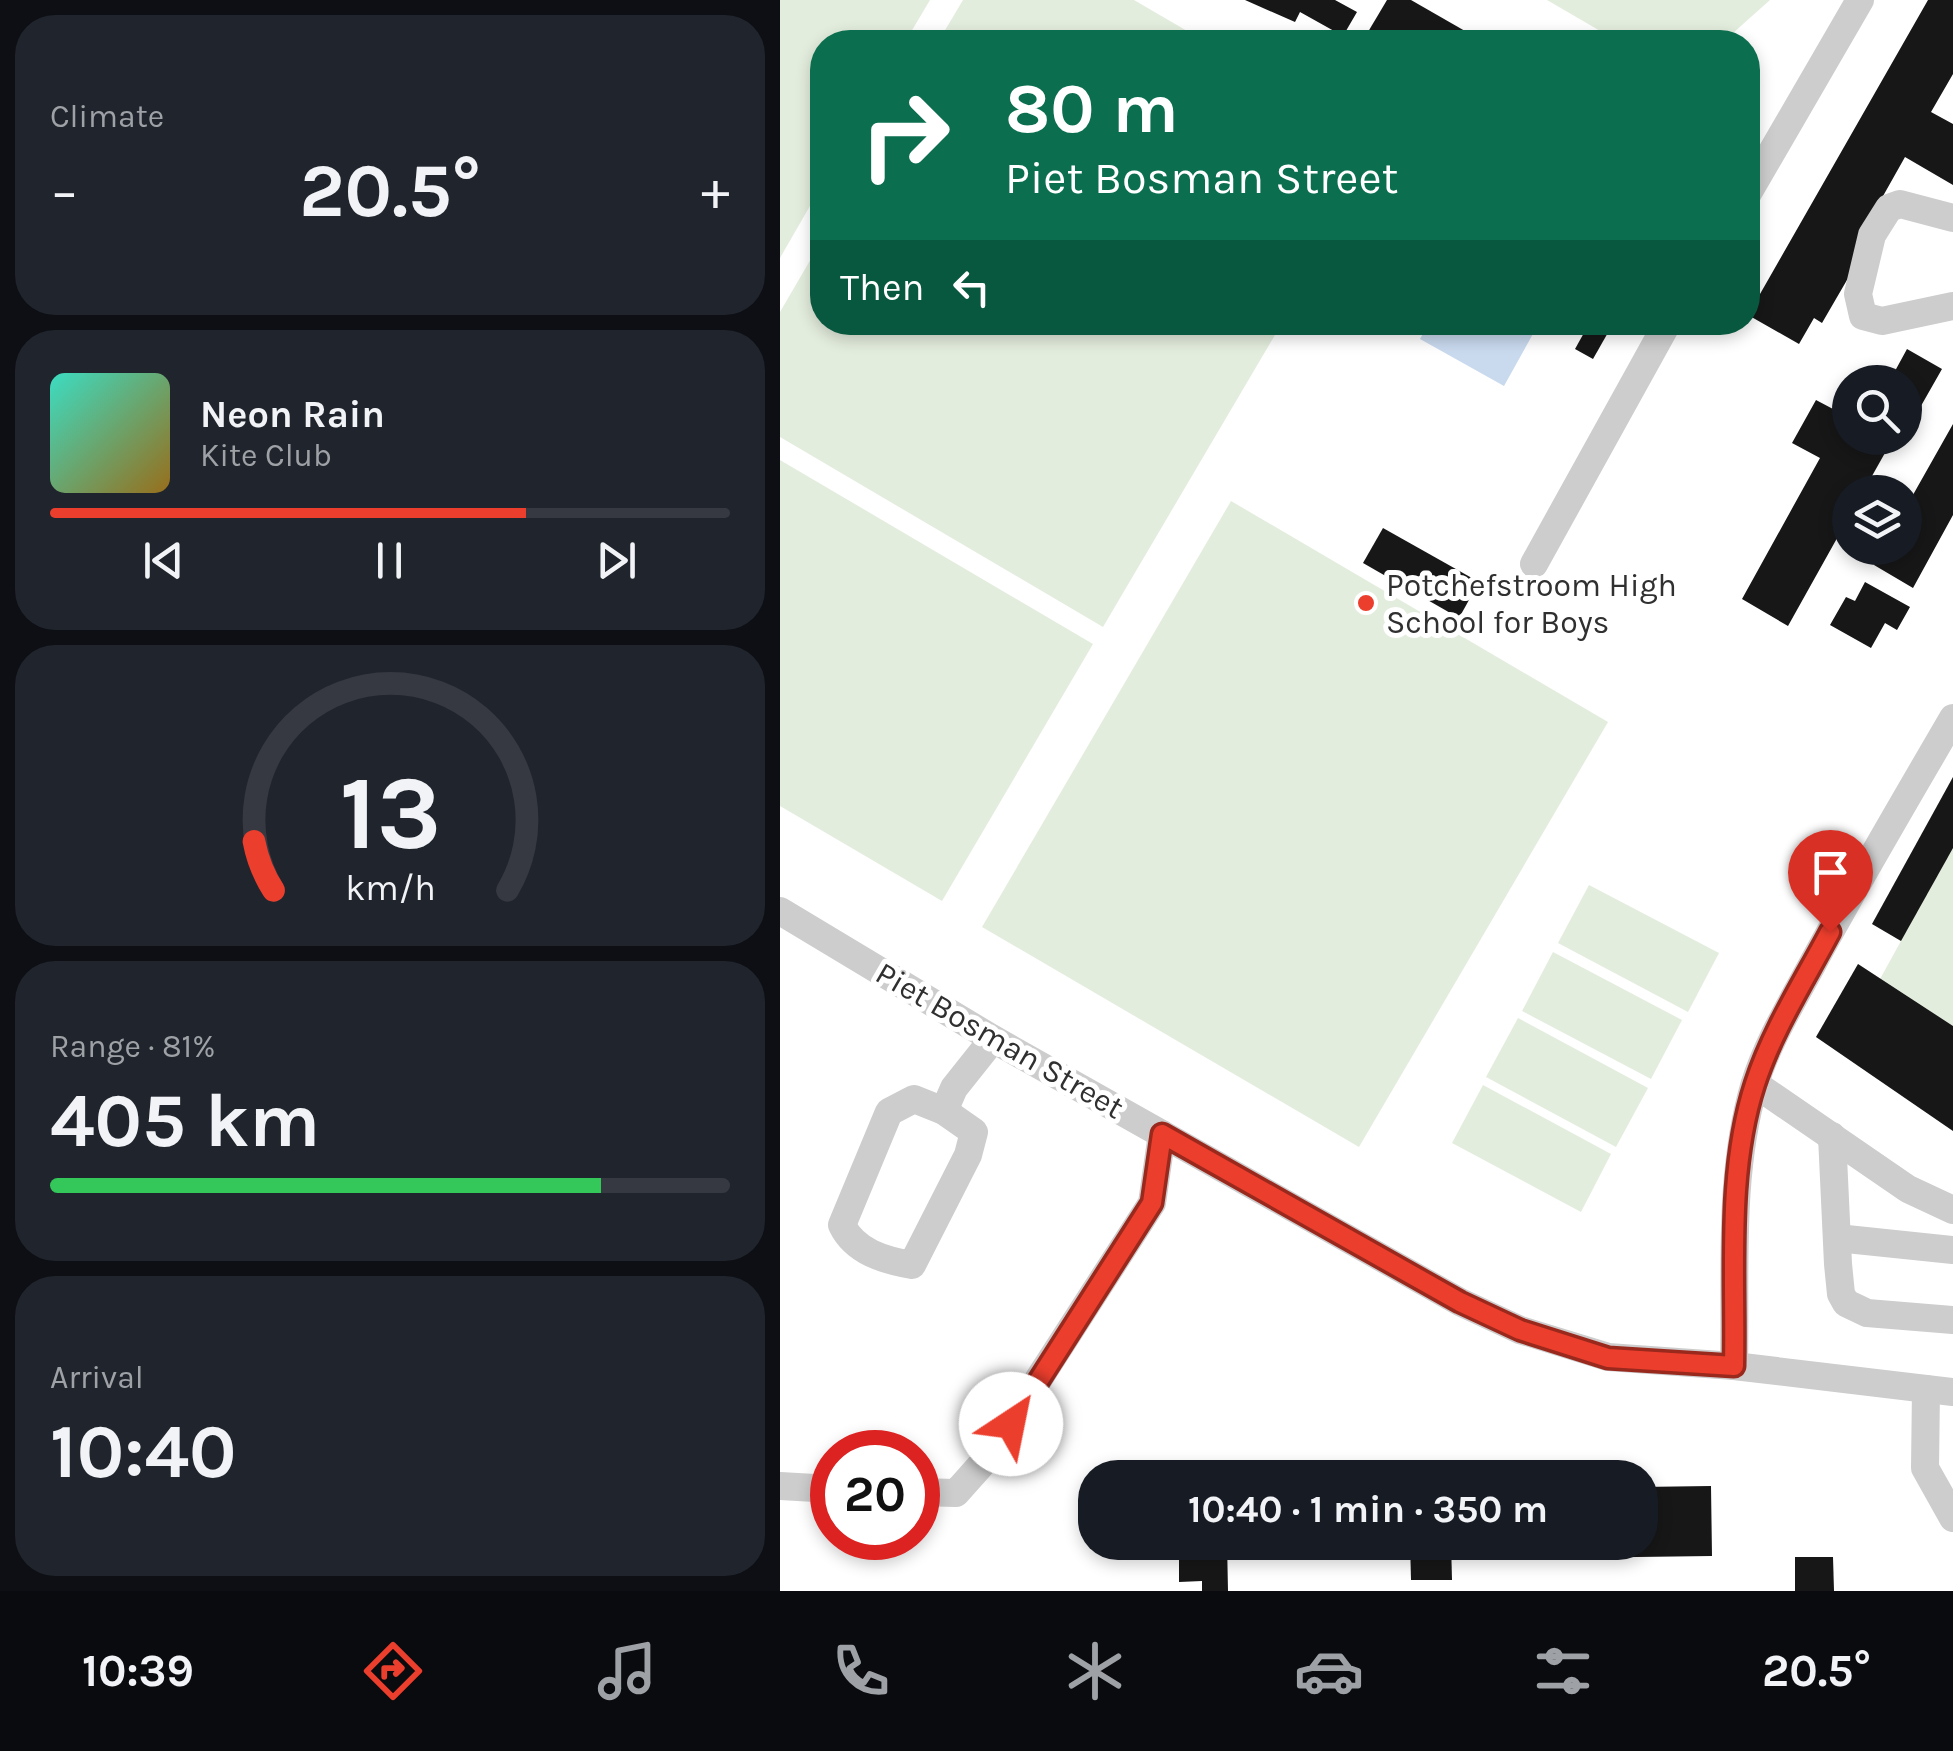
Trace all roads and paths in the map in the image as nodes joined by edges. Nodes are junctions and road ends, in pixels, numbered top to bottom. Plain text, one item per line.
1 (1860, 0) edge
2 (1760, 172) edge
3 (1953, 218) edge
4 (1953, 306) edge
5 (1661, 335) edge
6 (1534, 564) dead end
7 (1953, 718) edge
8 (780, 911) edge
9 (993, 1039) junction
10 (1755, 1084) junction
11 (944, 1111) junction
12 (1162, 1134) junction
13 (1832, 1136) junction
14 (1953, 1210) edge
15 (1838, 1238) junction
16 (1953, 1250) edge
17 (1953, 1320) edge
18 (1734, 1366) junction
19 (1940, 1391) edge
20 (780, 1486) edge
21 (810, 1487) edge
22 (940, 1493) edge
23 (1953, 1518) edge

1 - 2 street
3 - 4 street
5 - 6 street
7 - 10 street
8 - 9 street, Piet Bosman Street
9 - 11 street
9 - 12 street, Piet Bosman Street
10 - 13 street
10 - 18 street
11 - 11 street
12 - 18 street, Piet Bosman Street
12 - 22 street
13 - 14 street
13 - 15 street
15 - 16 street
15 - 17 street
18 - 19 street, Piet Bosman Street
19 - 23 street
20 - 21 street

